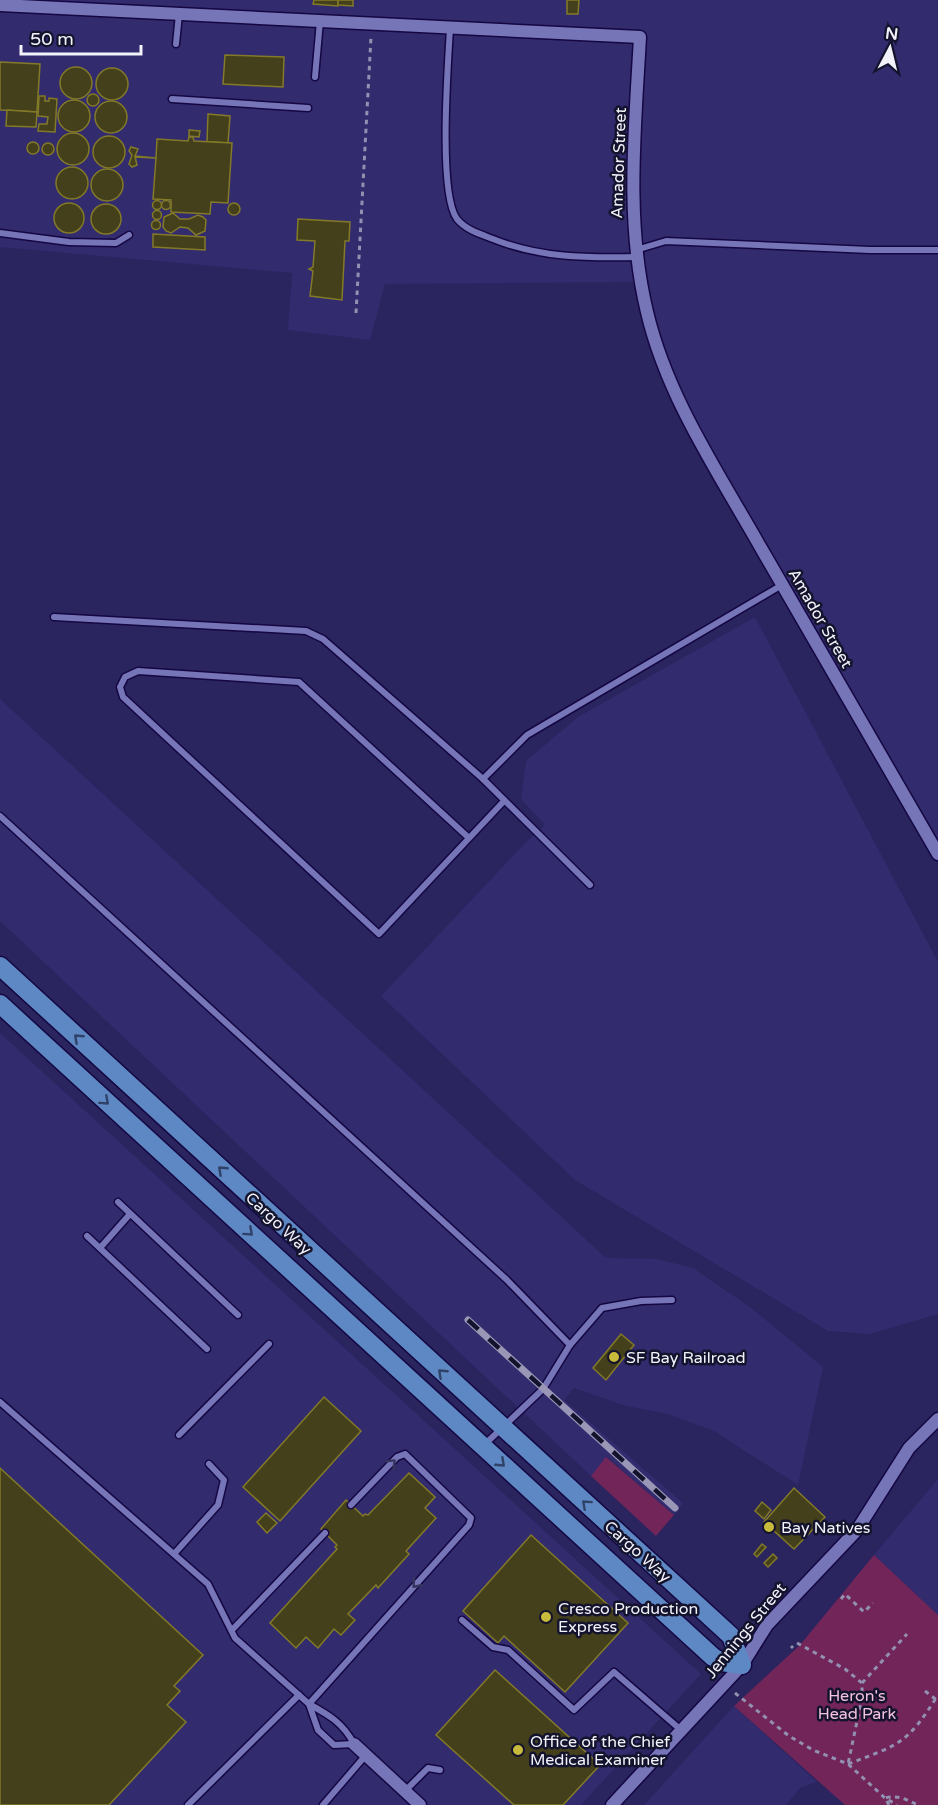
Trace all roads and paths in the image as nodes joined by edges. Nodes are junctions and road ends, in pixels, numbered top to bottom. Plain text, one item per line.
1 (0, 5) edge
2 (102, 5) edge
3 (179, 14) junction
4 (320, 21) junction
5 (372, 23) junction
6 (450, 27) junction
7 (176, 44) dead end
8 (315, 76) dead end
9 (172, 99) dead end
10 (308, 108) dead end
11 (0, 233) edge
12 (129, 235) dead end
13 (938, 250) edge
14 (636, 254) junction
15 (356, 313) dead end
16 (782, 584) junction
17 (54, 617) dead end
18 (483, 779) junction
19 (504, 801) junction
20 (0, 816) edge
21 (469, 838) junction
22 (934, 838) edge
23 (938, 854) edge
24 (590, 885) dead end
25 (0, 966) edge
26 (0, 1005) edge
27 (118, 1202) dead end
28 (130, 1214) junction
29 (87, 1236) dead end
30 (100, 1248) junction
31 (672, 1300) dead end
32 (238, 1315) dead end
33 (269, 1344) dead end
34 (570, 1345) junction
35 (207, 1349) dead end
36 (0, 1402) edge
37 (935, 1423) edge
38 (502, 1428) junction
39 (179, 1435) dead end
40 (483, 1446) junction
41 (209, 1464) dead end
42 (351, 1505) dead end
43 (325, 1533) dead end
44 (174, 1554) junction
45 (841, 1599) dead end
46 (873, 1603) dead end
47 (462, 1620) dead end
48 (232, 1630) junction
49 (907, 1634) dead end
50 (797, 1643) dead end
51 (742, 1665) junction
52 (725, 1683) junction
53 (862, 1683) junction
54 (926, 1691) dead end
55 (299, 1695) junction
56 (938, 1695) edge
57 (936, 1701) edge
58 (309, 1704) junction
59 (681, 1731) junction
60 (354, 1744) junction
61 (366, 1755) junction
62 (848, 1764) junction
63 (440, 1770) dead end
64 (405, 1791) junction
65 (885, 1798) junction
66 (188, 1805) edge
67 (323, 1805) edge
68 (420, 1805) edge
69 (612, 1805) edge
70 (890, 1805) edge
71 (897, 1805) edge
72 (918, 1805) edge

1 - 2 street, Amador Street
2 - 3 street, Amador Street
3 - 4 street, Amador Street
3 - 7 lane
4 - 5 street, Amador Street
4 - 8 lane
5 - 6 street, Amador Street
5 - 15 path
6 - 14 lane
6 - 14 street, Amador Street
9 - 10 lane
11 - 12 lane
13 - 14 lane
14 - 16 street, Amador Street
16 - 18 lane
16 - 22 street, Amador Street
17 - 18 lane
18 - 19 lane
19 - 21 lane
19 - 24 lane
20 - 34 lane
21 - 21 lane
22 - 23 street, Amador Street
38 -> 25 main road, Cargo Way
26 -> 40 main road, Cargo Way
27 - 28 lane
28 - 30 lane
28 - 32 lane
29 - 30 lane
30 - 35 lane
31 - 34 lane
33 - 39 lane
34 - 38 lane
36 - 44 lane
37 - 51 street, Jennings Street
38 - 40 lane
51 -> 38 main road, Cargo Way
40 -> 51 main road, Cargo Way
41 - 44 lane
42 -> 58 lane
43 - 48 lane
44 - 48 lane
45 - 46 path
47 - 59 lane
48 - 55 lane
49 - 53 path
50 - 53 path
51 - 52 street, Jennings Street
52 - 59 street, Jennings Street
52 - 62 path
53 - 62 path
54 - 57 path
55 - 58 lane
55 - 66 lane
56 - 57 path
57 - 62 path
58 - 60 lane
58 - 60 lane
59 - 69 street, Jennings Street
60 - 61 street
61 - 64 street
61 - 67 lane
62 - 65 path
63 - 64 lane
64 - 68 street
65 - 70 path
65 - 71 path
65 - 72 path

